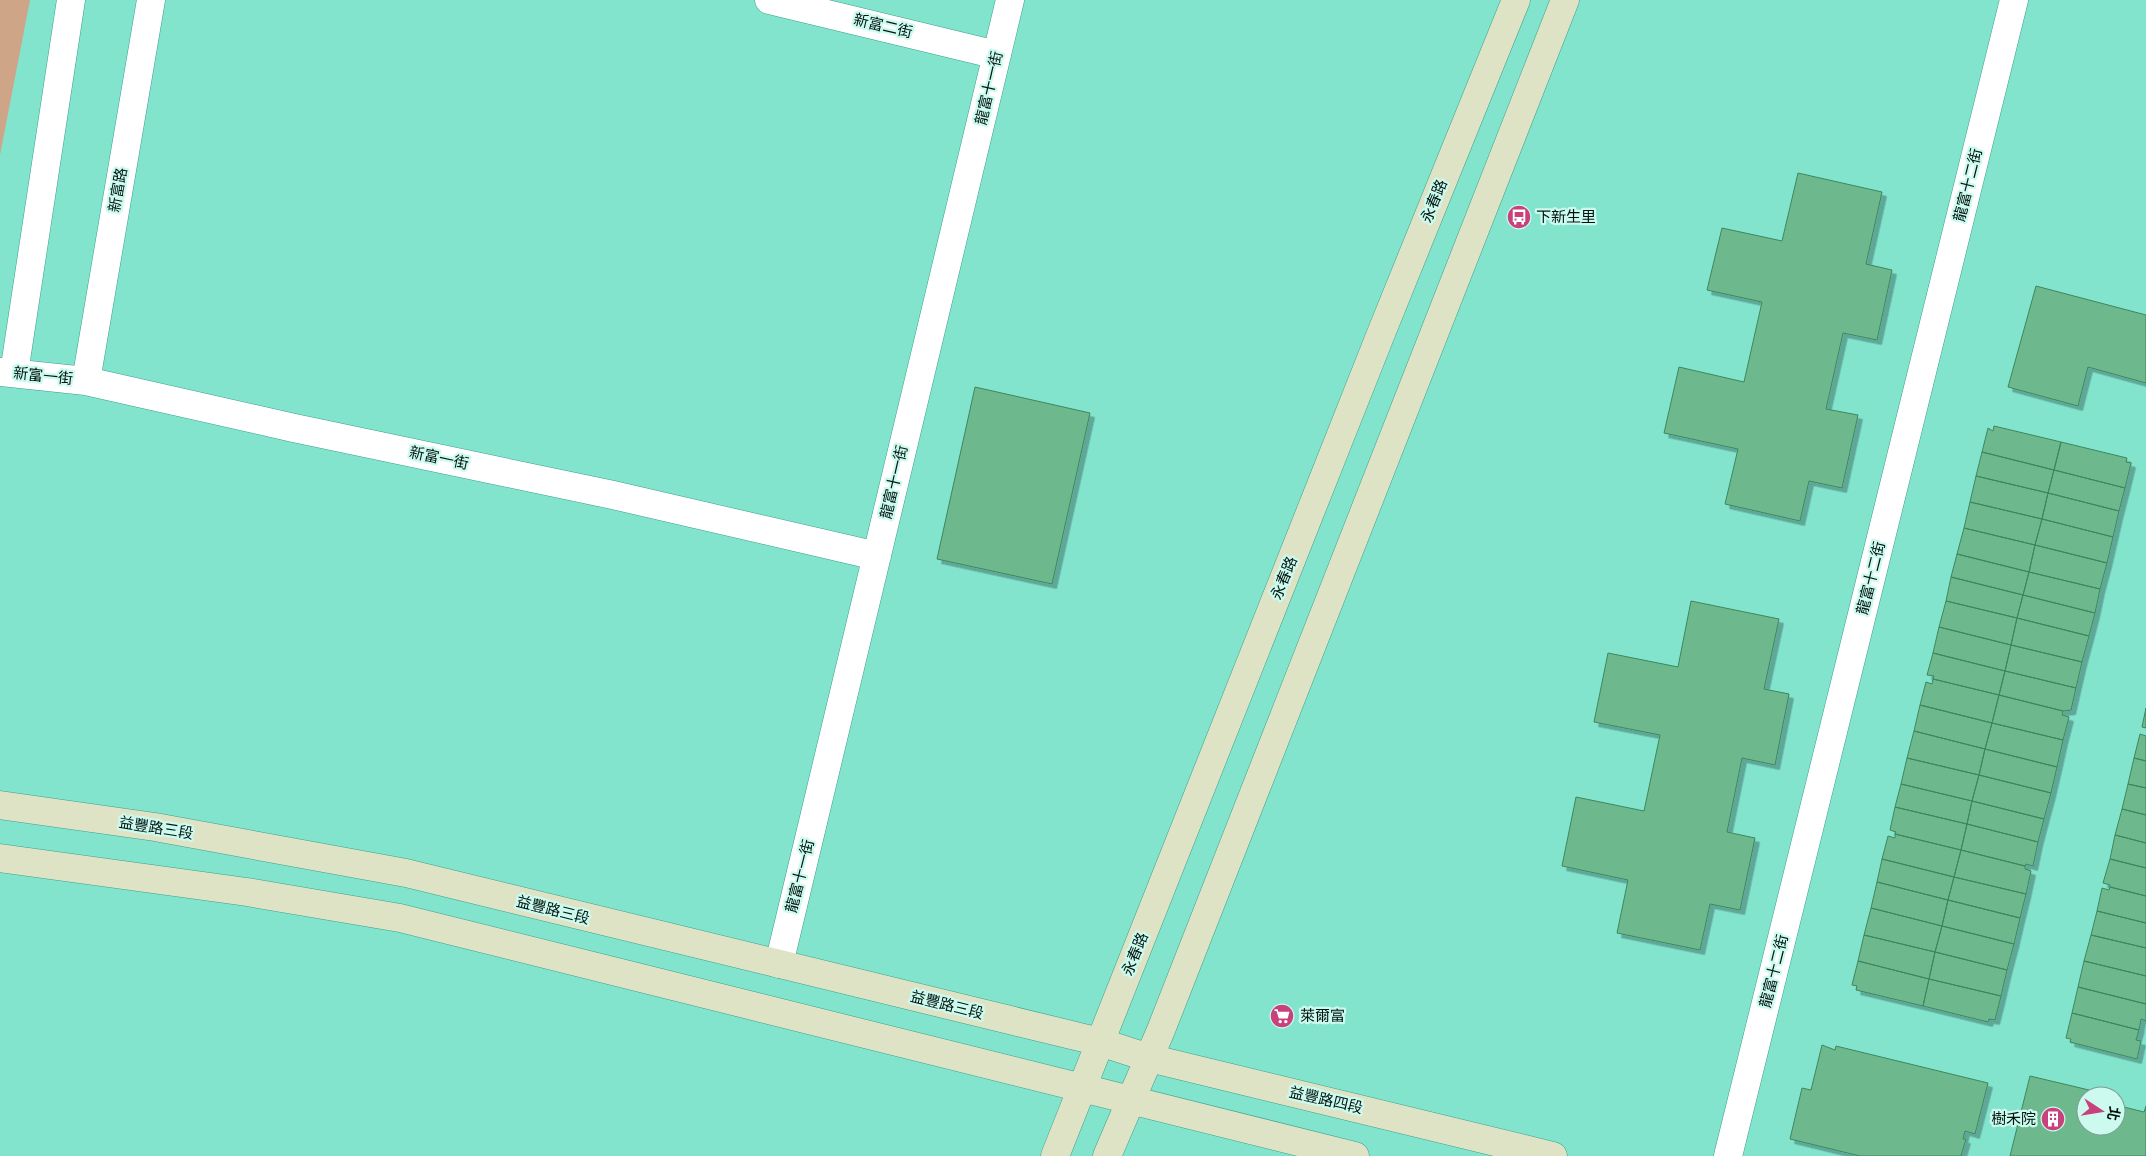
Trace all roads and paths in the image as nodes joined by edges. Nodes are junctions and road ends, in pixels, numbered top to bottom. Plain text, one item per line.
1 (71, 0) edge
2 (151, 0) edge
3 (769, 0) edge
4 (1010, 0) edge
5 (1516, 0) edge
6 (1564, 0) edge
7 (2014, 0) edge
8 (997, 55) junction
9 (7, 373) edge
10 (86, 381) junction
11 (877, 556) junction
12 (0, 806) edge
13 (0, 858) edge
14 (778, 964) junction
15 (1100, 1042) junction
16 (1149, 1058) junction
17 (1083, 1087) junction
18 (1133, 1100) junction
19 (1055, 1156) edge
20 (1108, 1156) edge
21 (1355, 1156) edge
22 (1552, 1156) edge
23 (1728, 1156) edge

1 - 9 street
2 - 10 street, 新富路
3 - 8 street, 新富二街
4 - 8 street, 龍富十一街
5 - 15 street, 永春路
6 - 16 street
7 - 23 street, 龍富十二街
8 - 11 street, 龍富十一街
9 - 10 street, 新富一街
10 - 11 street, 新富一街
11 - 14 street, 龍富十一街
12 - 14 street, 益豐路三段
13 - 17 street
14 - 15 street, 益豐路三段
15 - 16 street, 益豐路四段
15 - 17 street, 永春路
16 - 18 street
16 - 22 street, 益豐路四段
17 - 18 street
17 - 19 street, 永春路
18 - 20 street
18 - 21 street

